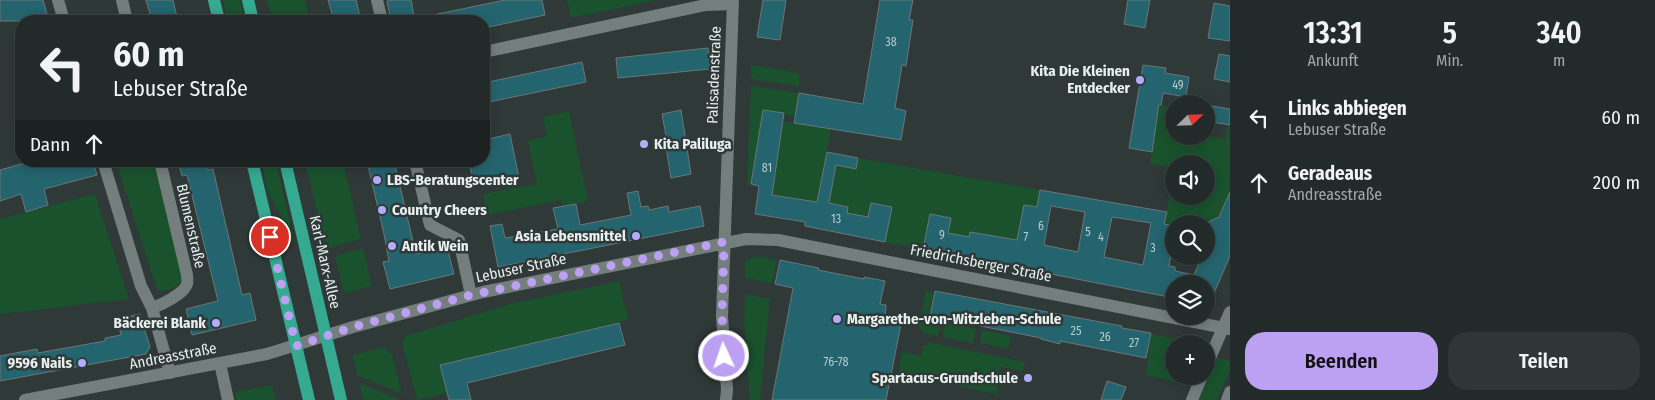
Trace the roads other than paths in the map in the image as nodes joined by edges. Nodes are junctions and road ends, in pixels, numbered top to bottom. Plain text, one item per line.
1 (58, 0) edge
2 (122, 0) edge
3 (214, 0) edge
4 (248, 0) edge
5 (377, 0) edge
6 (733, 2) edge
7 (62, 15) edge
8 (126, 15) edge
9 (218, 15) edge
10 (252, 15) edge
11 (381, 15) edge
12 (490, 51) edge
13 (105, 167) edge
14 (161, 167) edge
15 (253, 167) edge
16 (286, 167) edge
17 (416, 167) edge
18 (724, 242) junction
19 (471, 295) junction
20 (152, 308) junction
21 (1230, 312) edge
22 (1227, 328) edge
23 (326, 336) junction
24 (296, 346) junction
25 (1215, 350) edge
26 (220, 363) junction
27 (170, 373) junction
28 (1198, 385) edge
29 (1230, 392) edge
30 (728, 397) edge
31 (25, 400) edge
32 (228, 400) edge
33 (308, 400) edge
34 (341, 400) edge
35 (1192, 400) edge
36 (1227, 400) edge

1 - 7 street
2 - 8 street
3 - 9 main road
4 - 10 main road
5 - 11 street
6 - 12 street
6 - 18 street, Palisadenstraße
13 - 20 street
14 - 20 street, Blumenstraße
15 - 24 main road
16 - 23 main road, Karl-Marx-Allee
17 - 19 street
18 - 19 street, Lebuser Straße
18 - 22 street, Friedrichsberger Straße
18 - 30 street, Palisadenstraße
19 - 23 street, Lebuser Straße
20 - 27 street
21 - 22 street
22 - 25 street
23 - 24 street, Andreasstraße
23 - 34 main road, Karl-Marx-Allee
24 - 26 street, Andreasstraße
24 - 33 main road
26 - 27 street, Andreasstraße
26 - 32 street
27 - 31 street, Andreasstraße
28 - 35 street
29 - 36 street

